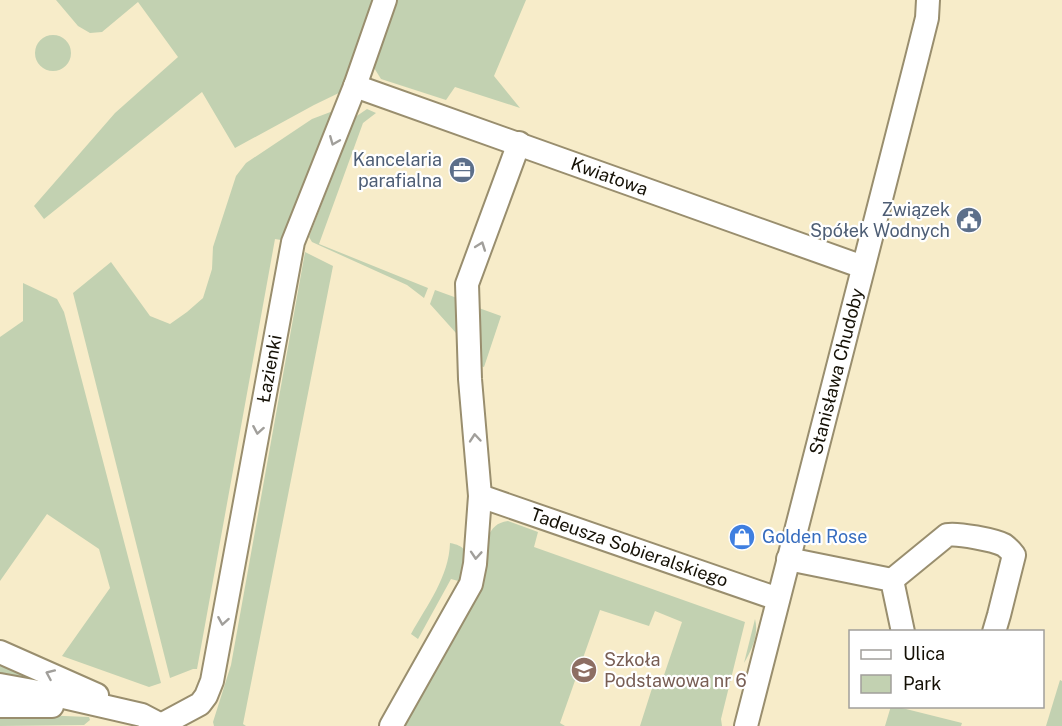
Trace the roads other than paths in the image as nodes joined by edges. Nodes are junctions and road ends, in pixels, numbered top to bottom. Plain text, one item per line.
1 (385, 0) edge
2 (931, 6) edge
3 (356, 86) junction
4 (519, 143) junction
5 (863, 267) junction
6 (480, 496) junction
7 (788, 559) junction
8 (892, 580) junction
9 (778, 598) junction
10 (903, 630) edge
11 (995, 630) edge
12 (0, 652) edge
13 (0, 685) edge
14 (0, 706) edge
15 (99, 713) edge
16 (156, 722) edge
17 (391, 726) edge
18 (746, 726) edge

1 - 3 street, Łazienki
2 - 5 street, Stanisława Chudoby
3 - 4 street, Kwiatowa
3 -> 16 street, Łazienki
4 - 5 street, Kwiatowa
6 -> 4 street
5 - 7 street, Stanisława Chudoby
6 - 9 street, Tadeusza Sobieralskiego
6 -> 17 street
7 - 8 street
7 - 9 street, Stanisława Chudoby
8 - 10 street
8 - 11 street
9 - 18 street, Stanisława Chudoby
16 -> 12 street
13 - 15 street
14 - 15 street
15 - 16 street

